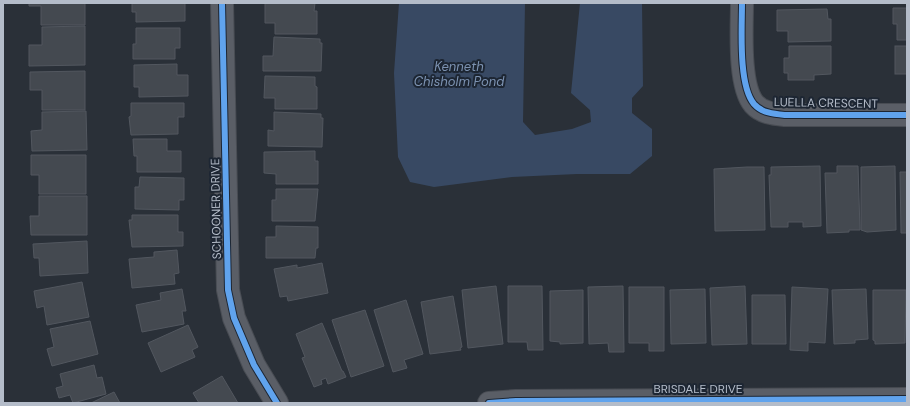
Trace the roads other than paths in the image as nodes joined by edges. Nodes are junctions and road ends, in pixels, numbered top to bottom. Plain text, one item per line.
1 (222, 3) edge
2 (742, 3) edge
3 (907, 115) edge
4 (907, 399) edge
5 (277, 403) edge
6 (489, 403) edge

1 - 5 street, SCHOONER DRIVE
2 - 3 street, LUELLA CRESCENT
4 - 6 street, BRISDALE DRIVE

